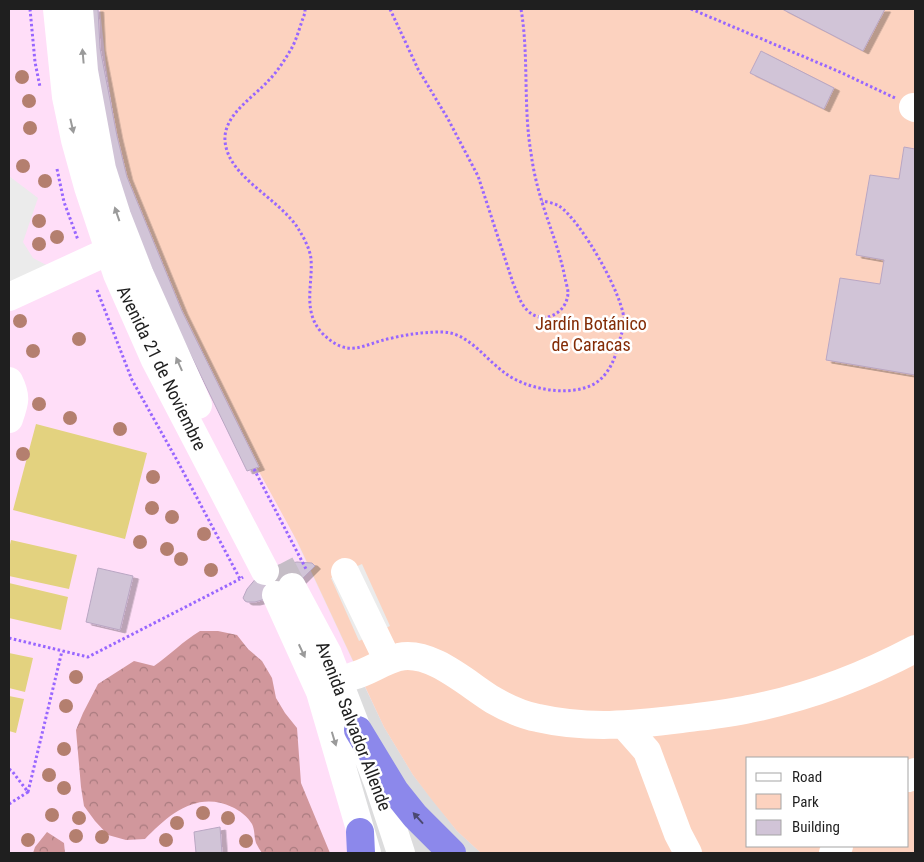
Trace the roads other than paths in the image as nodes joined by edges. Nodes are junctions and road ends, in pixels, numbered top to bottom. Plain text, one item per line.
1 (57, 9) edge
2 (79, 9) edge
3 (109, 251) junction
4 (9, 297) edge
5 (9, 381) edge
6 (9, 419) edge
7 (346, 572) dead end
8 (277, 587) junction
9 (915, 649) edge
10 (388, 661) junction
11 (338, 684) junction
12 (624, 725) junction
13 (358, 730) junction
14 (363, 846) edge
15 (401, 853) edge
16 (452, 853) edge
17 (688, 853) edge

1 -> 3 street, Avenida 21 de Noviembre
8 -> 2 street, Avenida 21 de Noviembre
3 - 4 street
3 - 8 street, Avenida 21 de Noviembre
5 - 6 street
7 - 10 street
8 - 11 street
8 - 11 street
9 - 12 street
10 - 11 street
10 - 12 street
11 - 13 street, Avenida Salvador Allende
11 -> 14 street
12 - 17 street
13 - 15 street, Avenida Salvador Allende
16 -> 13 highway

